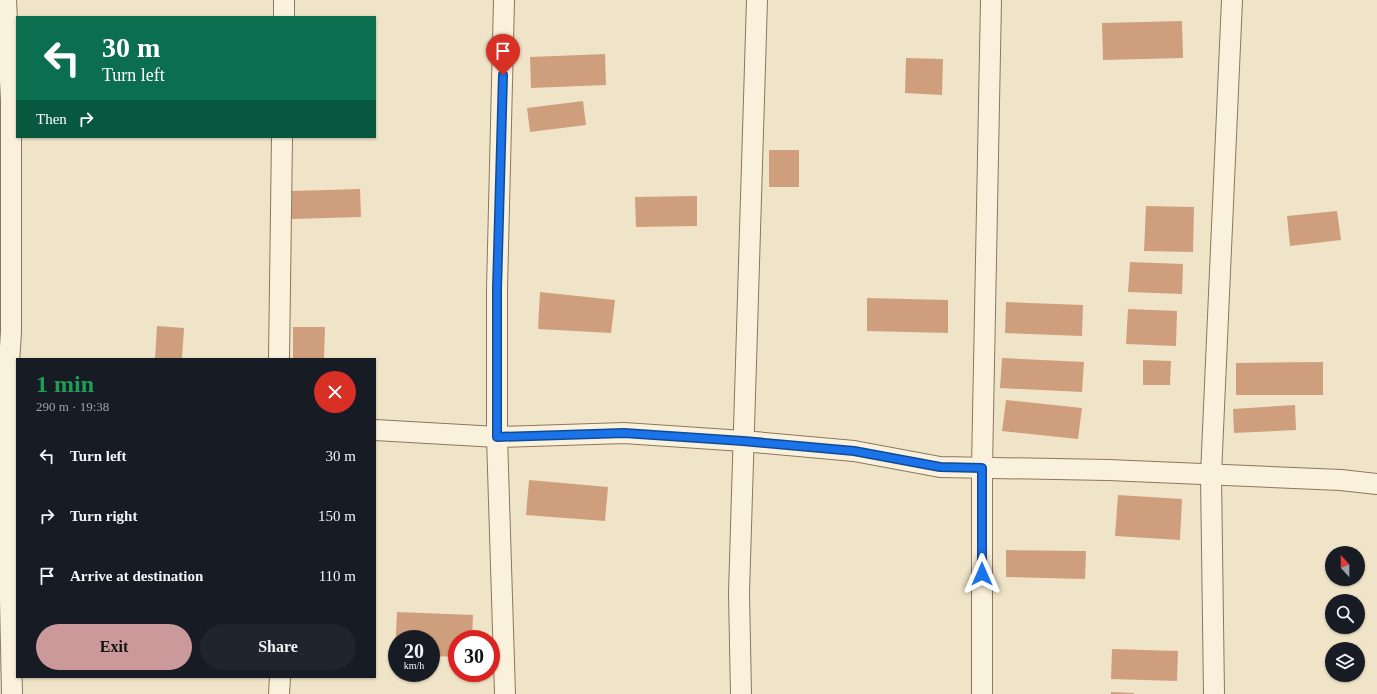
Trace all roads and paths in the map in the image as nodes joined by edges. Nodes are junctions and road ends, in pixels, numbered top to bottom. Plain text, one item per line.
1 (6, 0) edge
2 (284, 0) edge
3 (504, 0) edge
4 (757, 0) edge
5 (991, 0) edge
6 (1232, 0) edge
7 (284, 16) edge
8 (5, 100) edge
9 (282, 138) edge
10 (5, 332) edge
11 (279, 358) edge
12 (12, 409) edge
13 (376, 430) edge
14 (497, 437) junction
15 (743, 441) junction
16 (982, 468) junction
17 (1211, 475) junction
18 (1377, 484) edge
19 (280, 678) edge
20 (12, 694) edge
21 (279, 694) edge
22 (505, 694) edge
23 (741, 694) edge
24 (982, 694) edge
25 (1214, 694) edge

1 - 8 street
2 - 7 street
3 - 14 street
4 - 15 street
5 - 16 street
6 - 17 street
8 - 10 street
9 - 11 street
10 - 12 street
12 - 20 street
13 - 14 street
14 - 15 street
14 - 22 street
15 - 16 street
15 - 23 street
16 - 17 street
16 - 24 street
17 - 18 street
17 - 25 street
19 - 21 street

